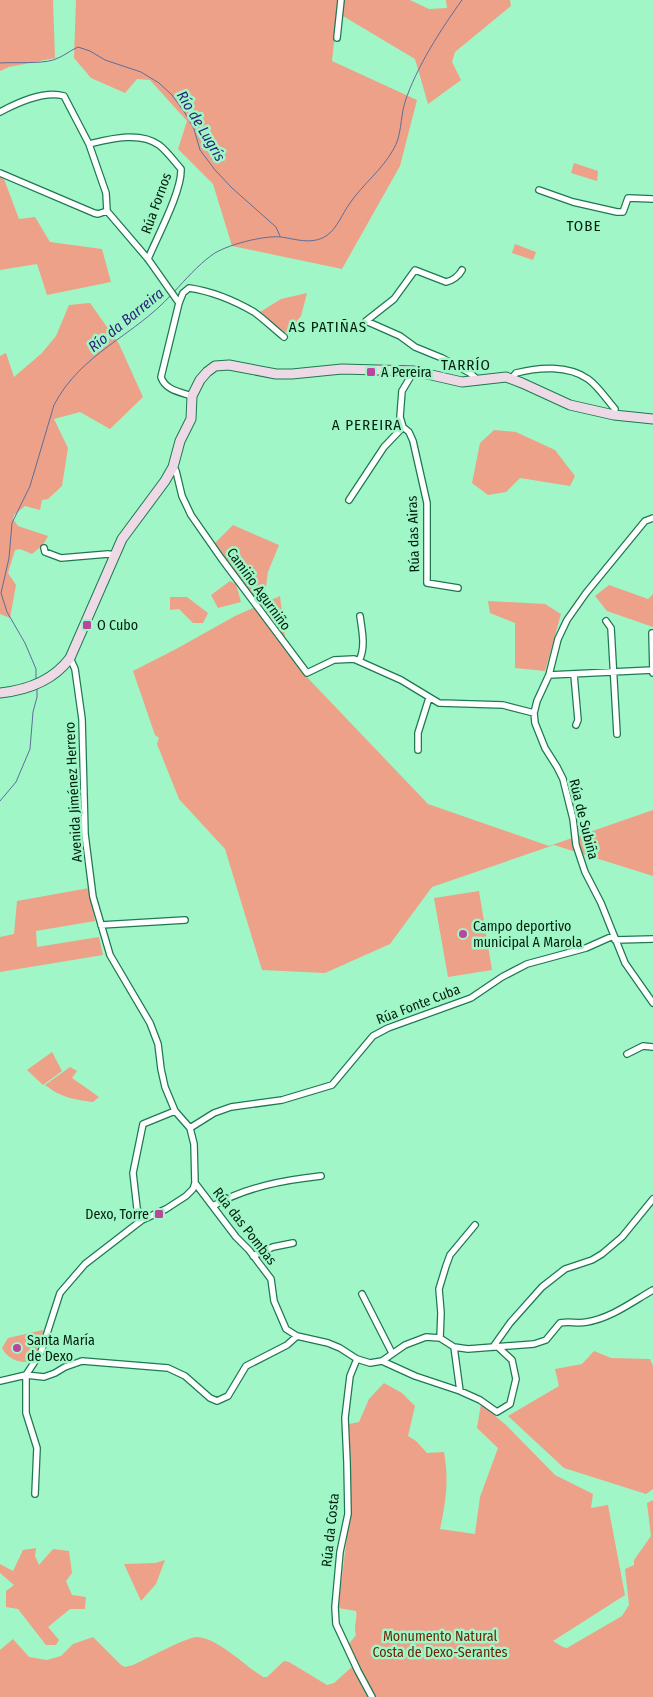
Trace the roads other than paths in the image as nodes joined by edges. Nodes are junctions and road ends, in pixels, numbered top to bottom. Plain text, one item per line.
1 (341, 0) edge
2 (337, 38) dead end
3 (0, 112) edge
4 (89, 144) junction
5 (0, 173) edge
6 (539, 190) dead end
7 (653, 199) edge
8 (107, 211) junction
9 (148, 259) junction
10 (462, 270) dead end
11 (179, 303) junction
12 (284, 337) dead end
13 (414, 371) junction
14 (511, 379) junction
15 (479, 381) junction
16 (192, 396) junction
17 (614, 415) junction
18 (653, 419) edge
19 (403, 426) junction
20 (173, 467) junction
21 (349, 500) dead end
22 (653, 518) edge
23 (44, 548) dead end
24 (114, 555) junction
25 (458, 588) dead end
26 (360, 616) dead end
27 (606, 621) dead end
28 (652, 632) edge
29 (70, 658) junction
30 (359, 661) junction
31 (653, 671) edge
32 (613, 673) junction
33 (549, 675) junction
34 (574, 675) junction
35 (0, 692) edge
36 (428, 698) junction
37 (534, 713) junction
38 (576, 725) dead end
39 (617, 734) dead end
40 (418, 750) dead end
41 (185, 920) dead end
42 (101, 925) junction
43 (614, 938) junction
44 (653, 939) edge
45 (653, 1003) edge
46 (653, 1046) edge
47 (626, 1054) dead end
48 (175, 1111) junction
49 (190, 1128) junction
50 (322, 1176) dead end
51 (195, 1183) junction
52 (653, 1199) edge
53 (213, 1206) junction
54 (142, 1220) junction
55 (475, 1225) dead end
56 (293, 1243) dead end
57 (253, 1256) junction
58 (653, 1290) edge
59 (362, 1294) dead end
60 (297, 1336) junction
61 (440, 1338) junction
62 (454, 1347) junction
63 (495, 1347) junction
64 (392, 1353) junction
65 (356, 1360) junction
66 (382, 1361) junction
67 (26, 1376) junction
68 (0, 1382) edge
69 (460, 1391) junction
70 (35, 1494) dead end
71 (372, 1697) edge

1 - 2 street
3 - 4 street
4 - 8 street
4 - 9 street, Rúa Fornos
5 - 8 street
6 - 7 street
8 - 9 street, Rúa Fornos
9 - 11 street, Rúa Fornos
10 - 15 street
11 - 12 street
11 - 16 street
13 - 15 main road
13 - 16 main road
13 - 19 street, Rúa das Airas
14 - 15 main road
14 - 17 main road
14 - 17 street
16 - 20 main road
17 - 18 main road
19 - 21 street
19 - 25 street, Rúa das Airas
20 - 24 main road
20 - 30 street, Camiño Agurniño
22 - 33 street
23 - 24 street
24 - 29 main road
26 - 30 street
27 - 32 street
28 - 31 street
29 - 35 main road
29 - 42 street, Avenida Jiménez Herrero
30 - 36 street, Camiño Agurniño
31 - 32 street
32 - 34 street
32 - 39 street
33 - 34 street
33 - 37 street
34 - 38 street
36 - 37 street, Camiño Agurniño
36 - 40 street
37 - 43 street, Rúa de Subiña
41 - 42 street
42 - 48 street, Avenida Jiménez Herrero
43 - 44 street
43 - 45 street, Rúa de Subiña
43 - 49 street, Rúa Fonte Cuba
46 - 47 street
48 - 49 street, Avenida Jiménez Herrero
48 - 54 street
49 - 51 street
50 - 53 street
51 - 53 street, Rúa das Pombas
51 - 54 street
52 - 63 street
53 - 57 street, Rúa das Pombas
54 - 67 street
55 - 61 street
56 - 57 street
57 - 60 street, Rúa das Pombas
58 - 63 street
59 - 64 street
60 - 65 street
60 - 67 street
61 - 62 street
61 - 64 street
62 - 63 street
62 - 69 street
63 - 69 street
64 - 66 street
65 - 66 street
65 - 71 street, Rúa da Costa
66 - 69 street
67 - 68 street
67 - 70 street

